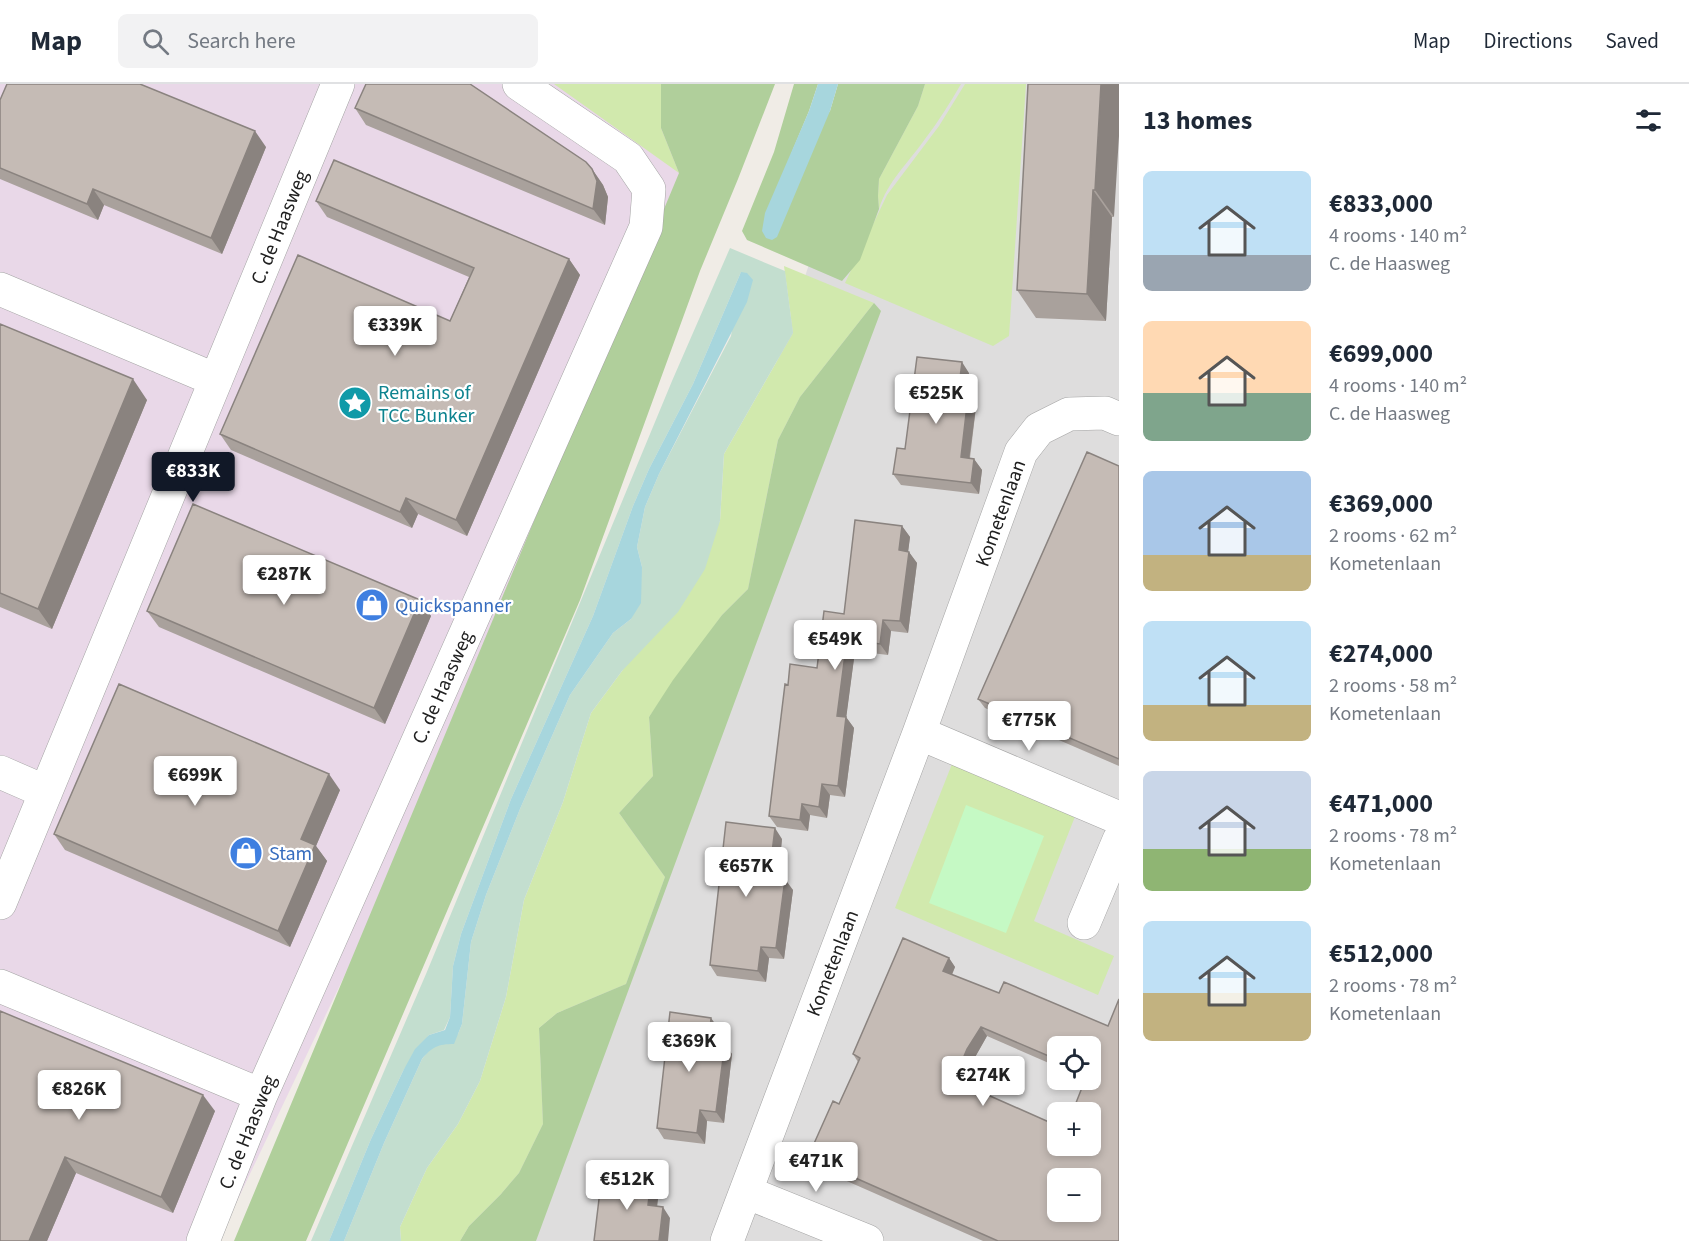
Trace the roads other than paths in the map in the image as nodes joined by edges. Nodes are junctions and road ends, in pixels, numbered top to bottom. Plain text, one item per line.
1 (338, 84) edge
2 (519, 84) edge
3 (0, 289) edge
4 (216, 380) junction
5 (1119, 419) edge
6 (919, 734) junction
7 (0, 772) edge
8 (46, 792) junction
9 (1119, 818) edge
10 (1119, 840) edge
11 (0, 903) edge
12 (1084, 923) dead end
13 (0, 986) edge
14 (261, 1095) junction
15 (746, 1192) junction
16 (203, 1241) edge
17 (727, 1241) edge
18 (867, 1241) edge

1 - 4 street, C. de Haasweg
2 - 14 street, C. de Haasweg
3 - 4 street
4 - 8 street, C. de Haasweg
5 - 6 street, Kometenlaan
6 - 9 street
6 - 15 street, Kometenlaan
7 - 8 street
8 - 11 street, C. de Haasweg
10 - 12 street
13 - 14 street
14 - 16 street, C. de Haasweg
15 - 17 street, Kometenlaan
15 - 18 street

